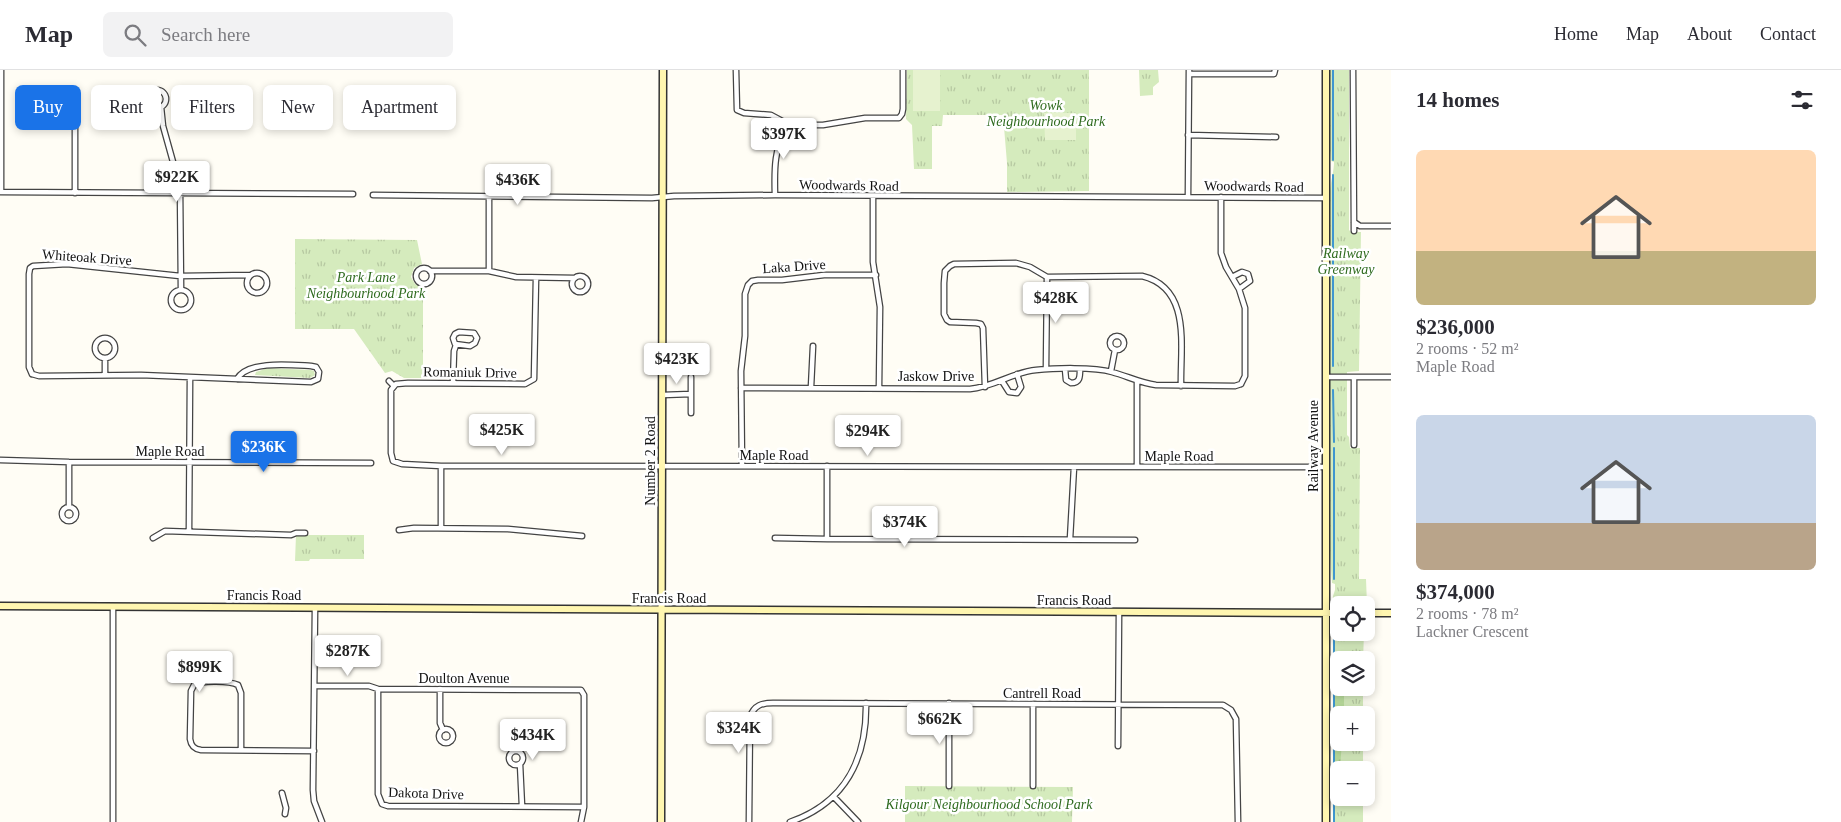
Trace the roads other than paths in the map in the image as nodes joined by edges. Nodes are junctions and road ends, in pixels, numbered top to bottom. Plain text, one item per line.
1 (1, 70) edge
2 (663, 70) edge
3 (736, 70) edge
4 (903, 70) edge
5 (1274, 70) edge
6 (1326, 70) edge
7 (1354, 70) edge
8 (1189, 72) edge
9 (161, 107) dead end
10 (786, 123) junction
11 (75, 130) edge
12 (1188, 136) junction
13 (1276, 137) dead end
14 (1, 192) edge
15 (75, 192) junction
16 (180, 194) junction
17 (353, 194) dead end
18 (373, 195) dead end
19 (775, 195) junction
20 (490, 196) junction
21 (663, 197) junction
22 (873, 197) junction
23 (1188, 197) junction
24 (1221, 197) junction
25 (1325, 198) junction
26 (1354, 221) junction
27 (1391, 226) edge
28 (1354, 231) dead end
29 (430, 271) dead end
30 (489, 271) junction
31 (251, 275) junction
32 (876, 275) junction
33 (180, 276) junction
34 (1047, 277) junction
35 (1232, 277) junction
36 (536, 278) junction
37 (575, 278) dead end
38 (1239, 288) junction
39 (181, 290) junction
40 (456, 345) junction
41 (813, 346) dead end
42 (1115, 350) dead end
43 (105, 358) junction
44 (1046, 369) junction
45 (1064, 369) junction
46 (1080, 369) junction
47 (1111, 371) junction
48 (32, 374) junction
49 (1017, 374) junction
50 (105, 376) junction
51 (691, 377) dead end
52 (1326, 377) junction
53 (1354, 377) junction
54 (1391, 377) edge
55 (190, 378) junction
56 (29, 379) dead end
57 (236, 379) junction
58 (1002, 380) junction
59 (389, 381) dead end
60 (1137, 381) junction
61 (453, 383) junction
62 (394, 386) junction
63 (1181, 386) junction
64 (811, 387) junction
65 (880, 387) junction
66 (985, 387) junction
67 (741, 388) junction
68 (691, 394) junction
69 (663, 395) junction
70 (691, 413) dead end
71 (1354, 444) dead end
72 (0, 460) edge
73 (69, 462) junction
74 (190, 462) junction
75 (371, 463) dead end
76 (441, 466) junction
77 (663, 466) junction
78 (742, 466) junction
79 (826, 466) junction
80 (1074, 467) junction
81 (1136, 467) junction
82 (1326, 467) junction
83 (69, 507) dead end
84 (441, 528) junction
85 (398, 530) dead end
86 (189, 531) junction
87 (305, 533) dead end
88 (582, 536) dead end
89 (153, 538) dead end
90 (775, 538) dead end
91 (826, 538) junction
92 (1070, 539) junction
93 (1135, 540) dead end
94 (0, 606) edge
95 (113, 606) junction
96 (315, 608) junction
97 (663, 610) junction
98 (1119, 612) junction
99 (1326, 613) junction
100 (1330, 613) edge
101 (1375, 613) edge
102 (1391, 613) edge
103 (315, 686) junction
104 (378, 689) junction
105 (440, 689) junction
106 (866, 703) junction
107 (949, 703) junction
108 (1033, 704) junction
109 (1119, 704) junction
110 (443, 730) dead end
111 (1118, 746) dead end
112 (241, 750) junction
113 (314, 751) junction
114 (520, 764) dead end
115 (949, 786) dead end
116 (1033, 786) dead end
117 (282, 793) dead end
118 (834, 797) junction
119 (522, 806) junction
120 (584, 806) junction
121 (285, 814) dead end
122 (113, 822) edge
123 (322, 822) edge
124 (581, 822) edge
125 (662, 822) edge
126 (750, 822) edge
127 (790, 822) edge
128 (858, 822) edge
129 (1238, 822) edge
130 (1326, 822) edge

1 - 14 street
2 - 21 main road, Number 2 Road
3 - 10 street
4 - 10 street
5 - 8 street
6 - 25 main road, Railway Avenue
7 - 26 street
8 - 12 street
9 - 16 street
10 - 19 street
11 - 15 street
12 - 13 street
12 - 23 street
14 - 15 street
15 - 16 street
16 - 17 street
16 - 33 street
18 - 20 street, Woodwards Road
19 - 21 street, Woodwards Road
19 - 22 street, Woodwards Road
20 - 21 street, Woodwards Road
20 - 30 street
21 - 69 main road, Number 2 Road
22 - 23 street, Woodwards Road
22 - 32 street
23 - 24 street, Woodwards Road
24 - 25 street, Woodwards Road
24 - 35 street
25 - 52 main road, Railway Avenue
26 - 27 street
26 - 28 street
29 - 30 street
30 - 36 street
31 - 31 street
31 - 33 street, Whiteoak Drive
32 - 65 street
32 - 67 street, Laka Drive
33 - 39 street
33 - 48 street, Whiteoak Drive
34 - 44 street
34 - 63 street
34 - 66 street
35 - 38 street
35 - 38 street
36 - 37 street
36 - 61 street, Romaniuk Drive
38 - 63 street, Jaskow Drive
39 - 39 street
40 - 40 street
40 - 61 street
41 - 64 street
42 - 47 street
43 - 43 street
43 - 50 street
44 - 45 street, Jaskow Drive
44 - 49 street, Jaskow Drive
45 - 46 street, Jaskow Drive
45 - 46 street
46 - 47 street, Jaskow Drive
47 - 60 street, Jaskow Drive
48 - 50 street
48 - 56 street
49 - 58 street, Jaskow Drive
49 - 58 street
50 - 55 street
51 - 68 street
52 - 53 street
52 - 82 main road, Railway Avenue
53 - 54 street
53 - 71 street
55 - 57 street
55 - 74 street
57 - 57 street
58 - 66 street, Jaskow Drive
59 - 62 street
60 - 63 street, Jaskow Drive
60 - 81 street
61 - 62 street, Romaniuk Drive
62 - 76 street, Maple Road
64 - 65 street, Jaskow Drive
64 - 67 street, Jaskow Drive
65 - 66 street, Jaskow Drive
67 - 78 street, Laka Drive
68 - 69 street
68 - 70 street
69 - 77 main road, Number 2 Road
72 - 73 street, Maple Road
73 - 74 street, Maple Road
73 - 83 street
74 - 75 street, Maple Road
74 - 86 street
76 - 77 street, Maple Road
76 - 84 street
77 - 78 street, Maple Road
77 - 97 main road, Number 2 Road
78 - 79 street, Maple Road
79 - 80 street, Maple Road
79 - 91 street
80 - 81 street, Maple Road
80 - 92 street
81 - 82 street, Maple Road
82 - 99 main road, Railway Avenue
84 - 85 street
84 - 88 street
86 - 87 street
86 - 89 street
90 - 91 street
91 - 92 street
92 - 93 street
94 - 95 main road, Francis Road
95 - 96 main road, Francis Road
95 - 122 street
96 - 97 main road, Francis Road
96 - 103 street
97 - 98 main road, Francis Road
97 - 125 main road, Number 2 Road
98 - 99 main road, Francis Road
98 - 109 street
99 - 100 main road, Francis Road
99 - 130 main road, Railway Avenue
101 - 102 main road
103 - 104 street, Doulton Avenue
103 - 113 street
104 - 105 street, Doulton Avenue
104 - 119 street, Dakota Drive
105 - 110 street
105 - 120 street, Doulton Avenue
106 - 107 street, Cantrell Road
106 - 118 street
106 - 126 street, Cantrell Road
107 - 108 street, Cantrell Road
107 - 115 street
108 - 109 street, Cantrell Road
108 - 116 street
109 - 111 street
109 - 129 street, Cantrell Road
112 - 112 street
112 - 113 street
113 - 123 street
114 - 119 street
117 - 121 street
118 - 127 street
118 - 128 street
119 - 120 street, Dakota Drive
120 - 124 street

